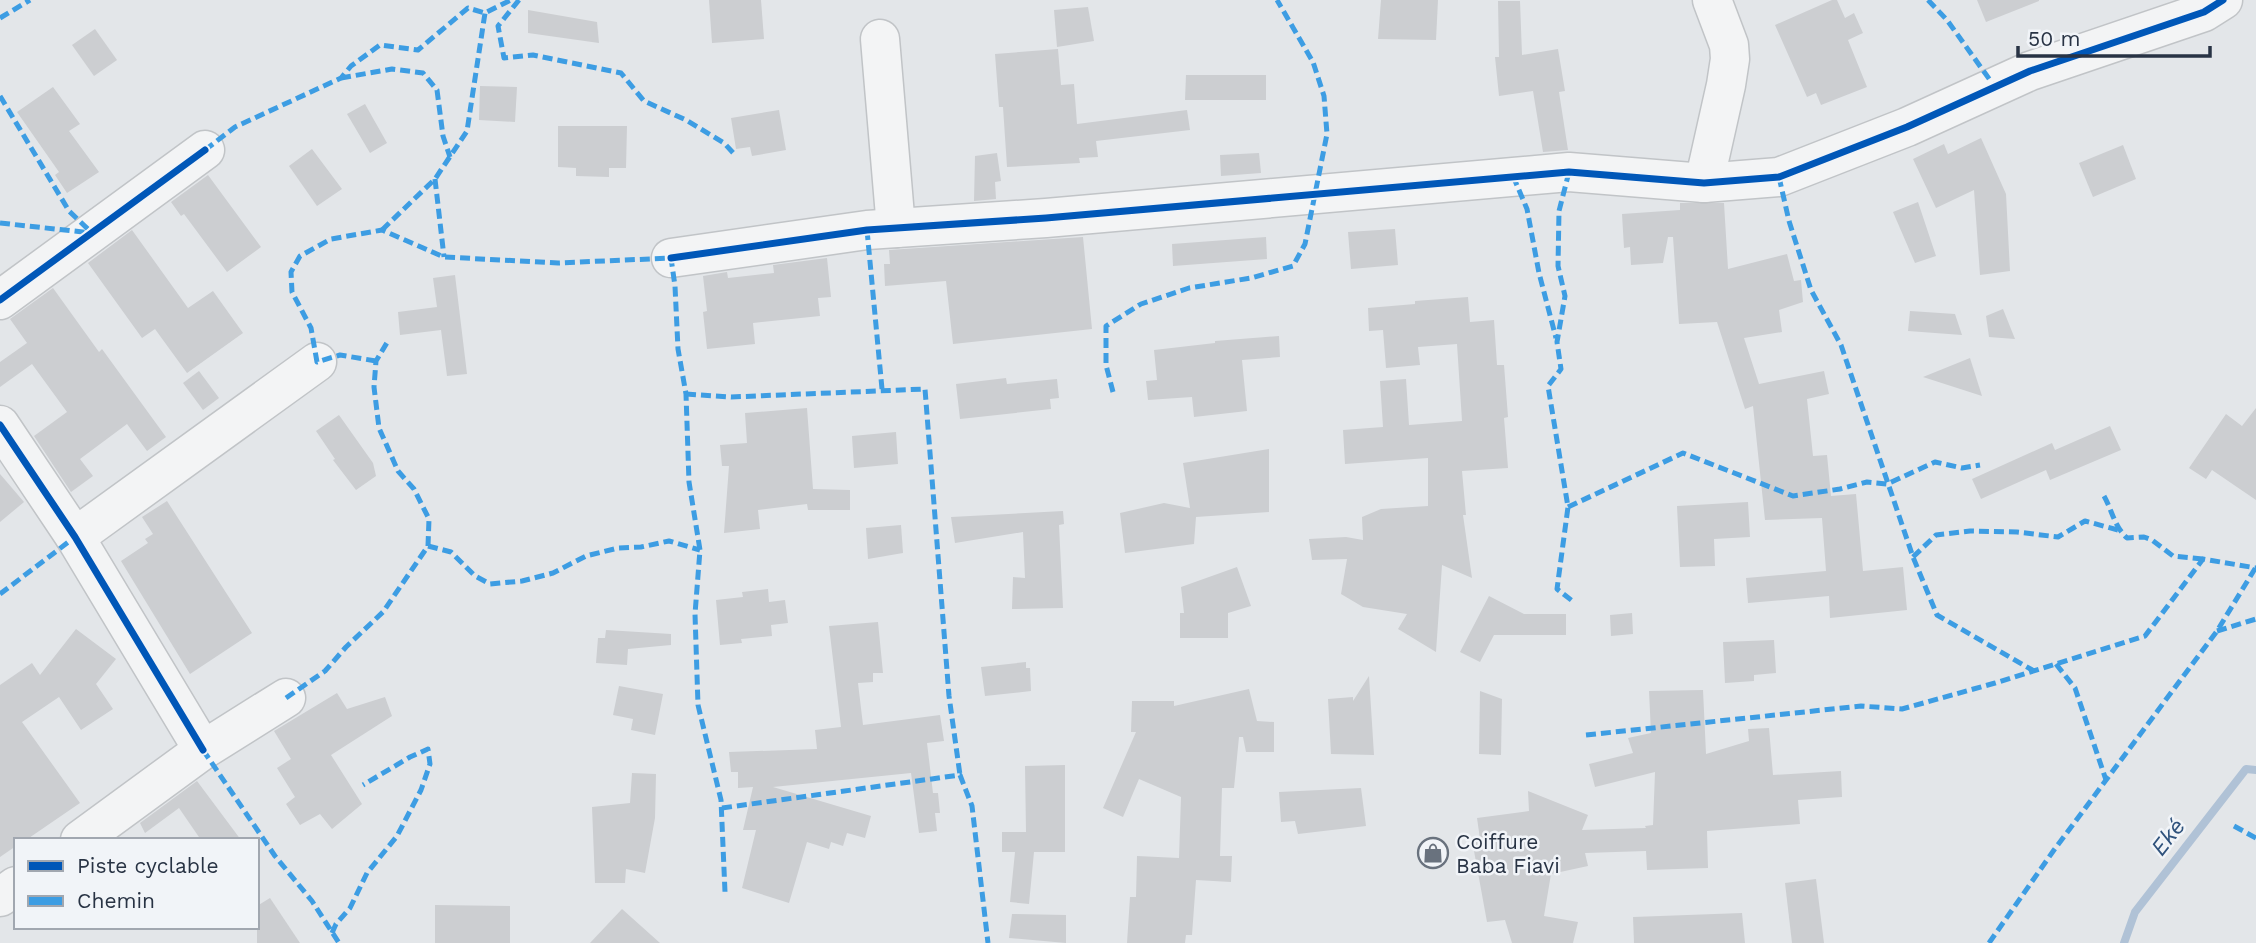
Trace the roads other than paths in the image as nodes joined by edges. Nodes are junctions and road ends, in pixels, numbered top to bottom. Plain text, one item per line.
1 (1712, 0) edge
2 (2223, 0) edge
3 (880, 39) dead end
4 (205, 150) dead end
5 (1704, 183) junction
6 (897, 228) junction
7 (671, 258) dead end
8 (0, 300) edge
9 (317, 362) dead end
10 (0, 425) edge
11 (75, 537) junction
12 (286, 698) dead end
13 (203, 750) junction
14 (82, 838) edge

1 - 5 street
2 - 5 street
3 - 6 street
4 - 8 street
5 - 6 street
6 - 7 street
9 - 11 street
10 - 11 street
11 - 13 street
12 - 13 street
13 - 14 street

